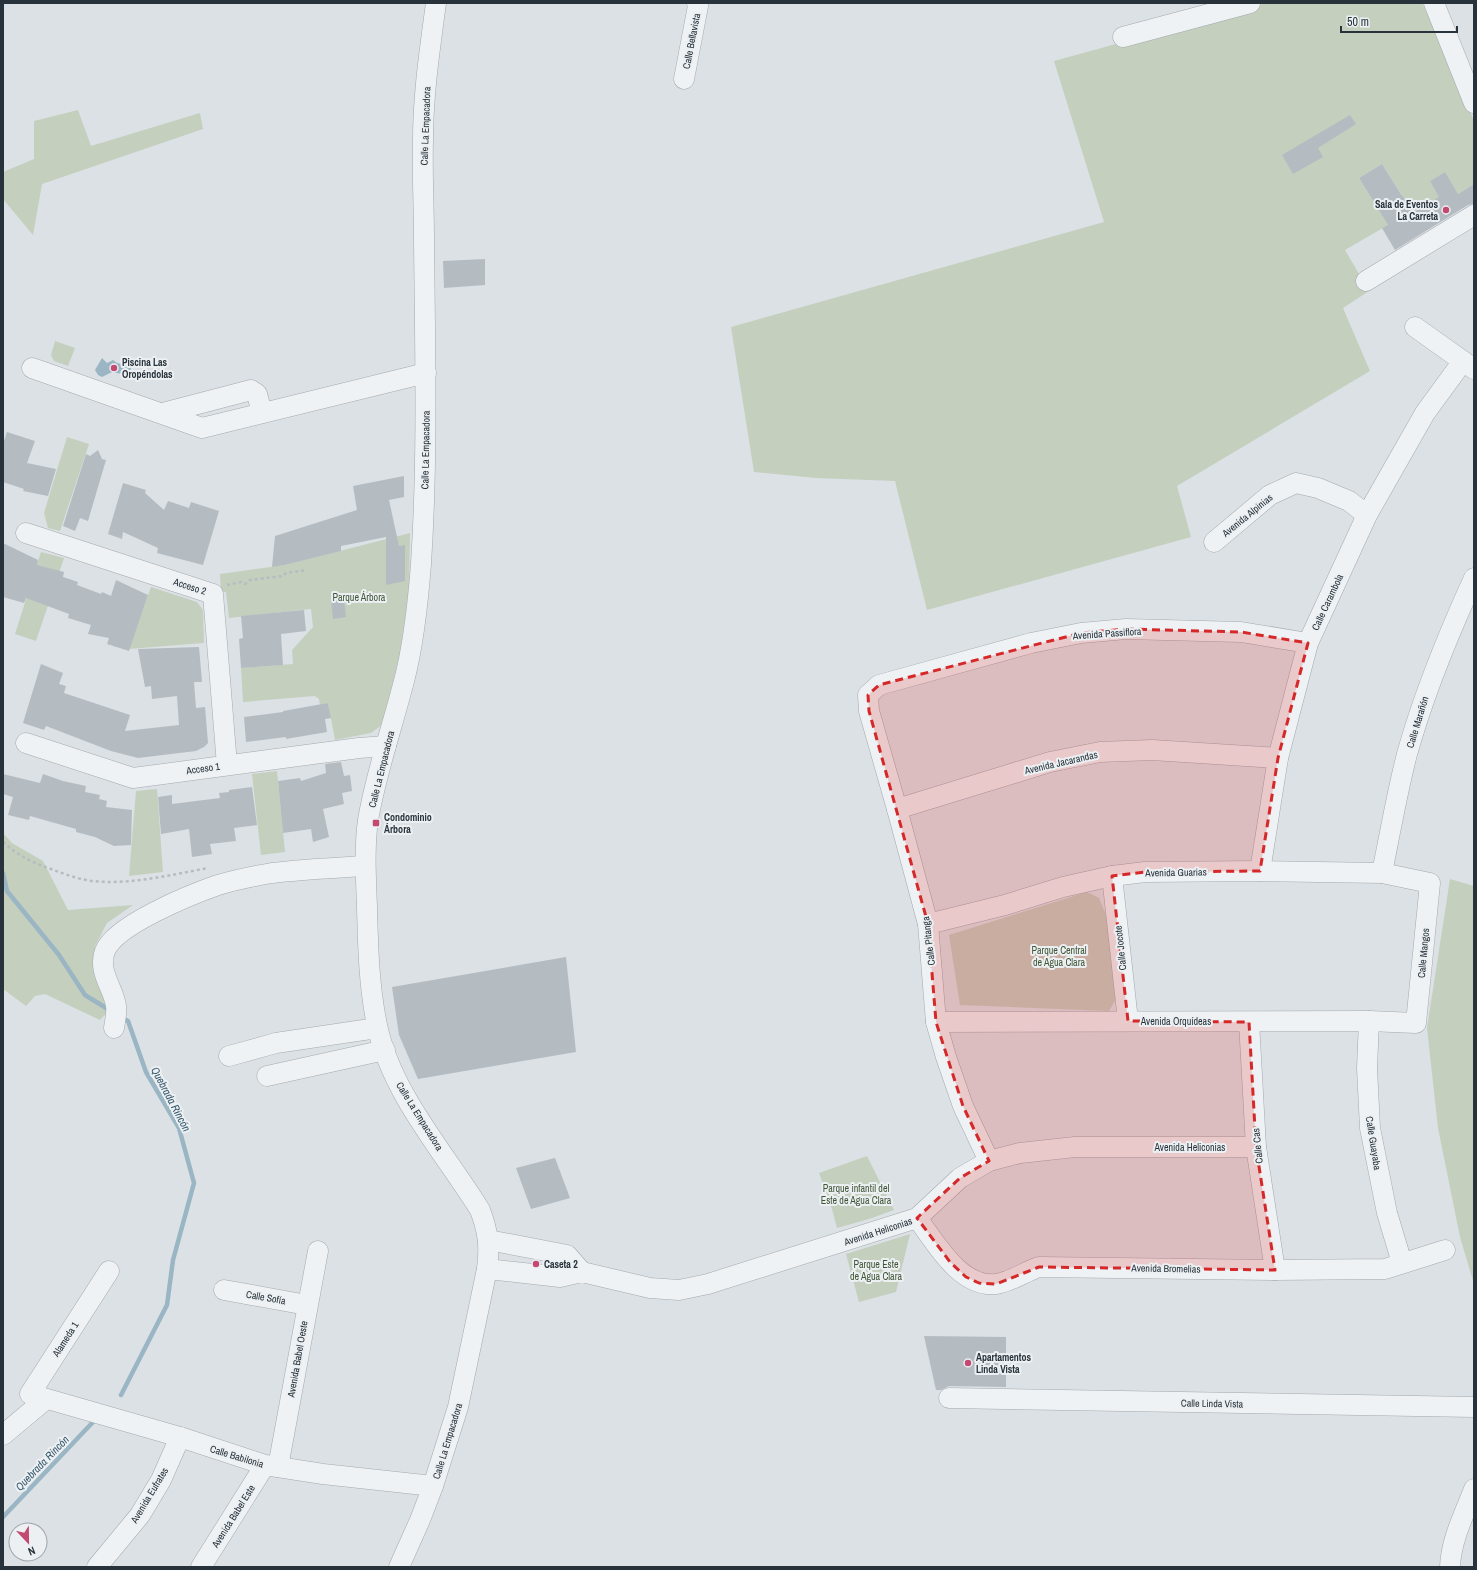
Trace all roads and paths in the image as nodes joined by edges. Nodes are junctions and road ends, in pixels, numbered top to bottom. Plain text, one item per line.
1 (436, 3) edge
2 (697, 3) edge
3 (1250, 3) edge
4 (1434, 3) edge
5 (1123, 37) dead end
6 (684, 79) dead end
7 (1474, 103) edge
8 (1474, 215) edge
9 (1366, 281) dead end
10 (1415, 327) dead end
11 (1468, 365) edge
12 (32, 368) dead end
13 (426, 373) junction
14 (1367, 515) junction
15 (26, 533) dead end
16 (1214, 542) dead end
17 (307, 570) dead end
18 (1474, 578) edge
19 (220, 586) dead end
20 (1308, 643) junction
21 (868, 695) joint
22 (26, 743) dead end
23 (386, 746) junction
24 (1278, 758) junction
25 (227, 765) junction
26 (897, 809) junction
27 (3, 842) edge
28 (365, 866) junction
29 (212, 868) dead end
30 (1260, 870) junction
31 (1382, 873) junction
32 (1112, 876) junction
33 (1430, 883) joint
34 (928, 924) junction
35 (1128, 1021) junction
36 (1369, 1021) junction
37 (936, 1022) junction
38 (1249, 1022) junction
39 (1416, 1023) joint
40 (114, 1028) dead end
41 (378, 1028) junction
42 (385, 1050) junction
43 (228, 1056) dead end
44 (267, 1076) dead end
45 (1256, 1147) junction
46 (989, 1161) junction
47 (917, 1218) junction
48 (488, 1240) junction
49 (1445, 1250) dead end
50 (318, 1251) dead end
51 (1402, 1263) junction
52 (487, 1269) junction
53 (1275, 1270) junction
54 (109, 1271) dead end
55 (582, 1272) junction
56 (224, 1290) dead end
57 (307, 1305) junction
58 (949, 1398) dead end
59 (46, 1399) junction
60 (1474, 1408) edge
61 (3, 1435) edge
62 (180, 1437) junction
63 (271, 1466) junction
64 (433, 1486) junction
65 (1474, 1489) edge
66 (97, 1567) edge
67 (201, 1567) edge
68 (399, 1567) edge
69 (1450, 1567) edge

1 - 13 street, Calle La Empacadora
2 - 6 street, Calle Bellavista
3 - 5 street
4 - 7 street
8 - 9 street
10 - 11 street
11 - 14 street, Calle Carambola
12 - 13 street
13 - 23 street, Calle La Empacadora
14 - 16 street, Avenida Alpinias
14 - 20 street, Calle Carambola
15 - 25 street, Acceso 2
17 - 19 path
18 - 31 street, Calle Marañón
20 - 21 street, Avenida Passiflora
20 - 24 street, Calle Carambola
21 - 26 street, Calle Pitanga
22 - 25 street, Acceso 1
23 - 25 street, Acceso 1
23 - 28 street, Calle La Empacadora
24 - 26 street, Avenida Jacarandas
24 - 30 street, Calle Carambola
26 - 34 street, Calle Pitanga
27 - 29 path
28 - 40 street
28 - 41 street, Calle La Empacadora
30 - 31 street, Avenida Guarias
30 - 32 street, Avenida Guarias
31 - 33 street, Avenida Guarias
32 - 34 street, Avenida Guarias
32 - 35 street, Calle Jocote
33 - 39 street, Calle Mangos
34 - 37 street, Calle Pitanga
35 - 37 street, Avenida Orquídeas
35 - 38 street, Avenida Orquídeas
36 - 38 street, Avenida Orquídeas
36 - 39 street, Avenida Orquídeas
36 - 51 street, Calle Guayaba
37 - 46 street, Calle Pitanga
38 - 45 street, Calle Cas
41 - 42 street, Calle La Empacadora
41 - 43 street
42 - 44 street
42 - 48 street, Calle La Empacadora
45 - 46 street, Avenida Heliconias
45 - 53 street, Calle Cas
46 - 47 street, Avenida Heliconias
47 - 53 street, Avenida Bromelias
47 - 55 street, Avenida Heliconias
48 - 52 street, Calle La Empacadora
48 - 55 street
49 - 51 street, Avenida Bromelias
50 - 57 street, Avenida Babel Oeste
51 - 53 street, Avenida Bromelias
52 - 55 street, Avenida Heliconias
52 - 64 street, Calle La Empacadora
54 - 59 street, Alameda 1
56 - 57 street, Calle Sofía
57 - 63 street, Avenida Babel Oeste
58 - 60 street, Calle Linda Vista
59 - 61 street
59 - 62 street, Calle Babilonia
62 - 63 street, Calle Babilonia
62 - 66 street, Avenida Eufrates
63 - 64 street, Calle Babilonia
63 - 67 street, Avenida Babel Este
64 - 68 street, Calle La Empacadora
65 - 69 street

